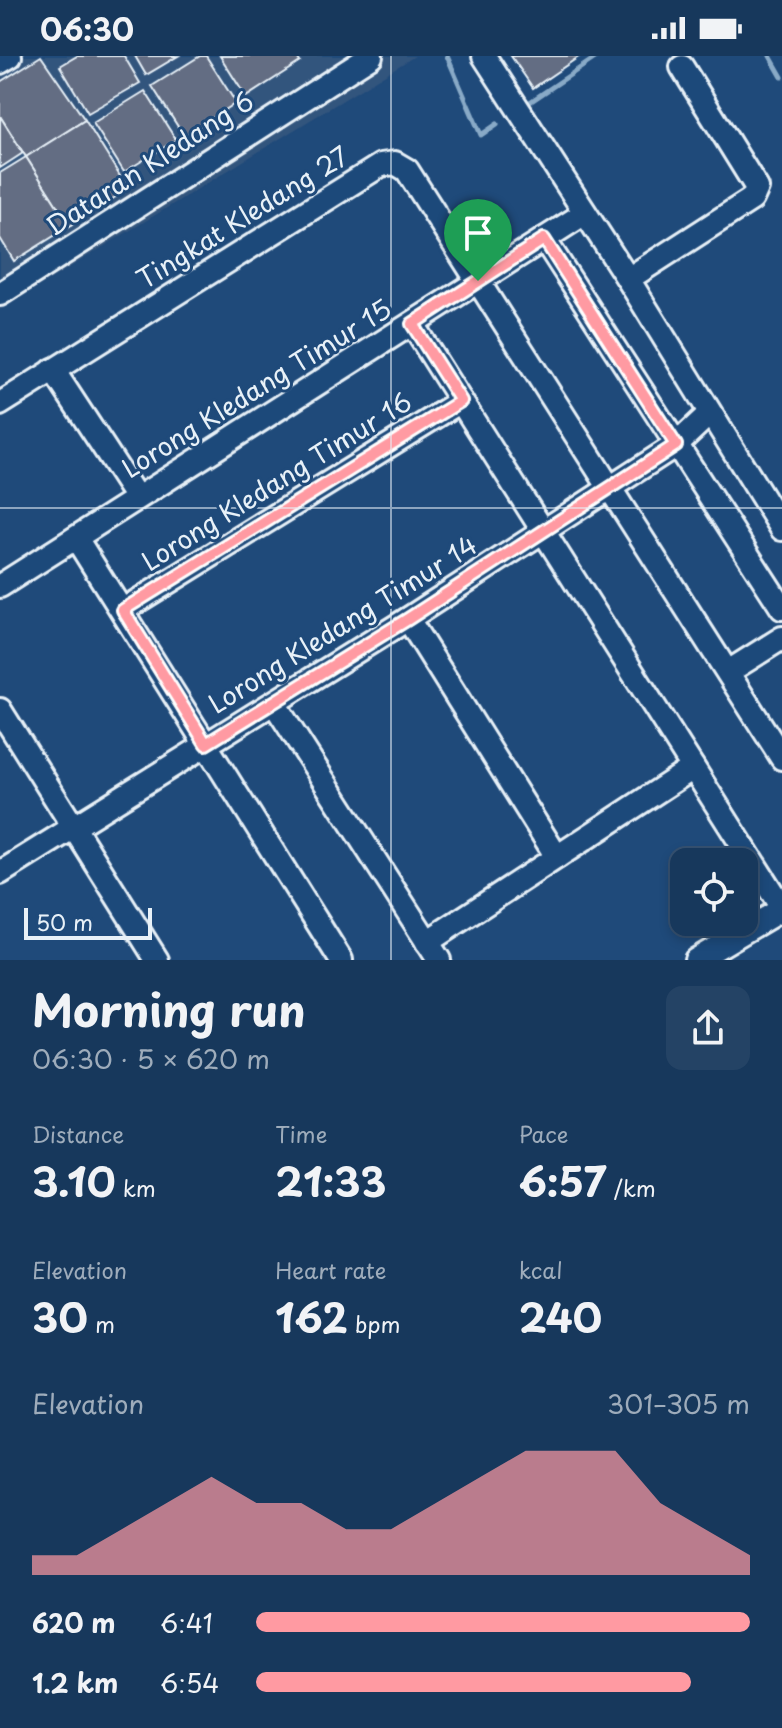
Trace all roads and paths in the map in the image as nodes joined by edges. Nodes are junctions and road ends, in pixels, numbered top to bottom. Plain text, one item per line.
1 (10, 56) edge
2 (371, 56) edge
3 (484, 56) edge
4 (0, 62) edge
5 (682, 67) dead end
6 (585, 213) junction
7 (544, 239) junction
8 (628, 279) junction
9 (478, 281) junction
10 (0, 294) edge
11 (412, 324) junction
12 (53, 370) junction
13 (461, 401) junction
14 (0, 404) edge
15 (709, 414) junction
16 (676, 445) junction
17 (610, 488) junction
18 (137, 498) junction
19 (782, 529) edge
20 (543, 531) junction
21 (76, 538) junction
22 (0, 586) edge
23 (782, 608) edge
24 (123, 610) junction
25 (408, 619) junction
26 (782, 638) edge
27 (728, 672) junction
28 (274, 703) junction
29 (0, 710) edge
30 (206, 744) junction
31 (782, 758) edge
32 (693, 768) junction
33 (74, 828) junction
34 (557, 857) junction
35 (0, 873) edge
36 (782, 908) edge
37 (433, 951) edge
38 (157, 960) edge
39 (341, 960) edge
40 (696, 960) edge

1 - 4 street
2 - 10 street, Dataran Kledang 6
3 - 6 street
5 - 8 street
6 - 7 street, Lorong Kledang Timur 15
6 - 8 street
7 - 9 street, Lorong Kledang Timur 15
7 - 16 street
8 - 15 street
9 - 11 street, Lorong Kledang Timur 15
9 - 12 street, Tingkat Kledang 27
9 - 17 street, Tingkat Kledang 27
11 - 13 street
11 - 18 street, Lorong Kledang Timur 15
12 - 14 street, Tingkat Kledang 27
12 - 18 street
13 - 20 street
13 - 24 street, Lorong Kledang Timur 16
15 - 16 street, Lorong Kledang Timur 14
15 - 19 street
16 - 17 street, Lorong Kledang Timur 14
16 - 23 street
17 - 20 street, Lorong Kledang Timur 14
17 - 27 street, Tingkat Kledang 27
18 - 21 street, Lorong Kledang Timur 15
20 - 25 street, Lorong Kledang Timur 14
20 - 32 street
21 - 22 street, Lorong Kledang Timur 15
21 - 24 street
24 - 30 street
25 - 28 street, Lorong Kledang Timur 14
25 - 34 street
26 - 27 street
27 - 31 street, Tingkat Kledang 27
28 - 30 street, Lorong Kledang Timur 14
28 - 37 street
29 - 33 street
30 - 33 street, Lorong Kledang Timur 14
30 - 39 street
32 - 34 street
32 - 36 street
33 - 35 street, Lorong Kledang Timur 14
33 - 38 street
34 - 37 street
36 - 40 street

